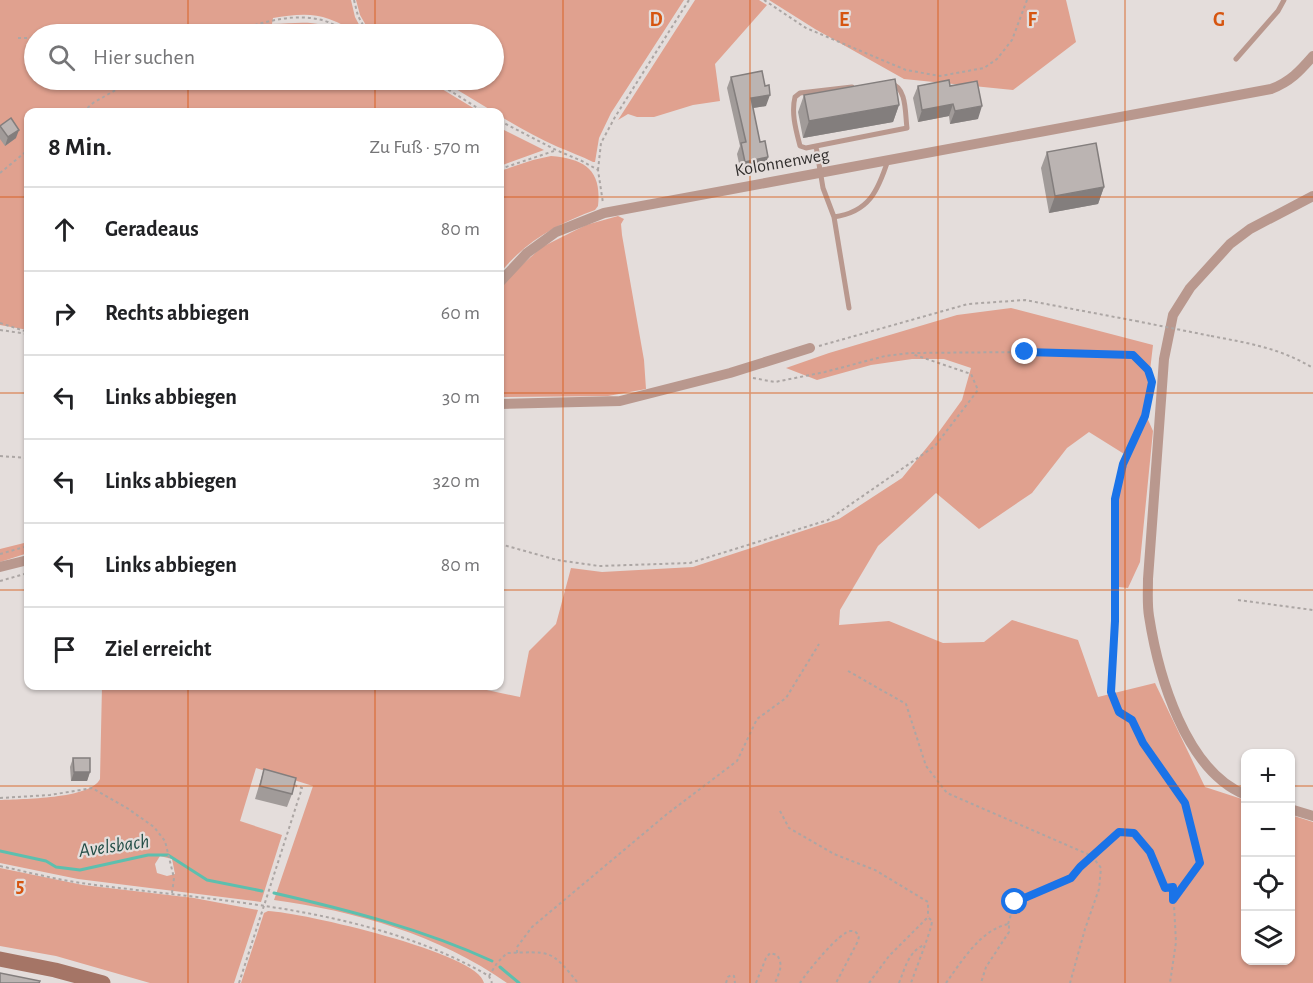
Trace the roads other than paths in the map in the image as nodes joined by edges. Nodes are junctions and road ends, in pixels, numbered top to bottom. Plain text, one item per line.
1 (1284, 0) edge
2 (1313, 56) edge
3 (1236, 59) dead end
4 (882, 84) edge
5 (855, 87) edge
6 (816, 146) junction
7 (888, 160) junction
8 (820, 173) junction
9 (1310, 197) edge
10 (834, 217) junction
11 (504, 278) edge
12 (849, 308) dead end
13 (810, 348) road end
14 (504, 404) edge
15 (24, 561) edge
16 (0, 567) edge
17 (1241, 793) edge
18 (1295, 811) edge
19 (1313, 816) edge
20 (0, 959) edge
21 (103, 983) edge

1 - 3 lane
2 - 7 street, Kolonnenweg
4 - 6 lane
5 - 6 lane
6 - 8 lane
7 - 8 street, Kolonnenweg
7 - 10 lane
8 - 10 lane
8 - 11 street, Kolonnenweg
9 - 17 street
10 - 12 lane
13 - 14 street
15 - 16 street
18 - 19 street
20 - 21 main road

